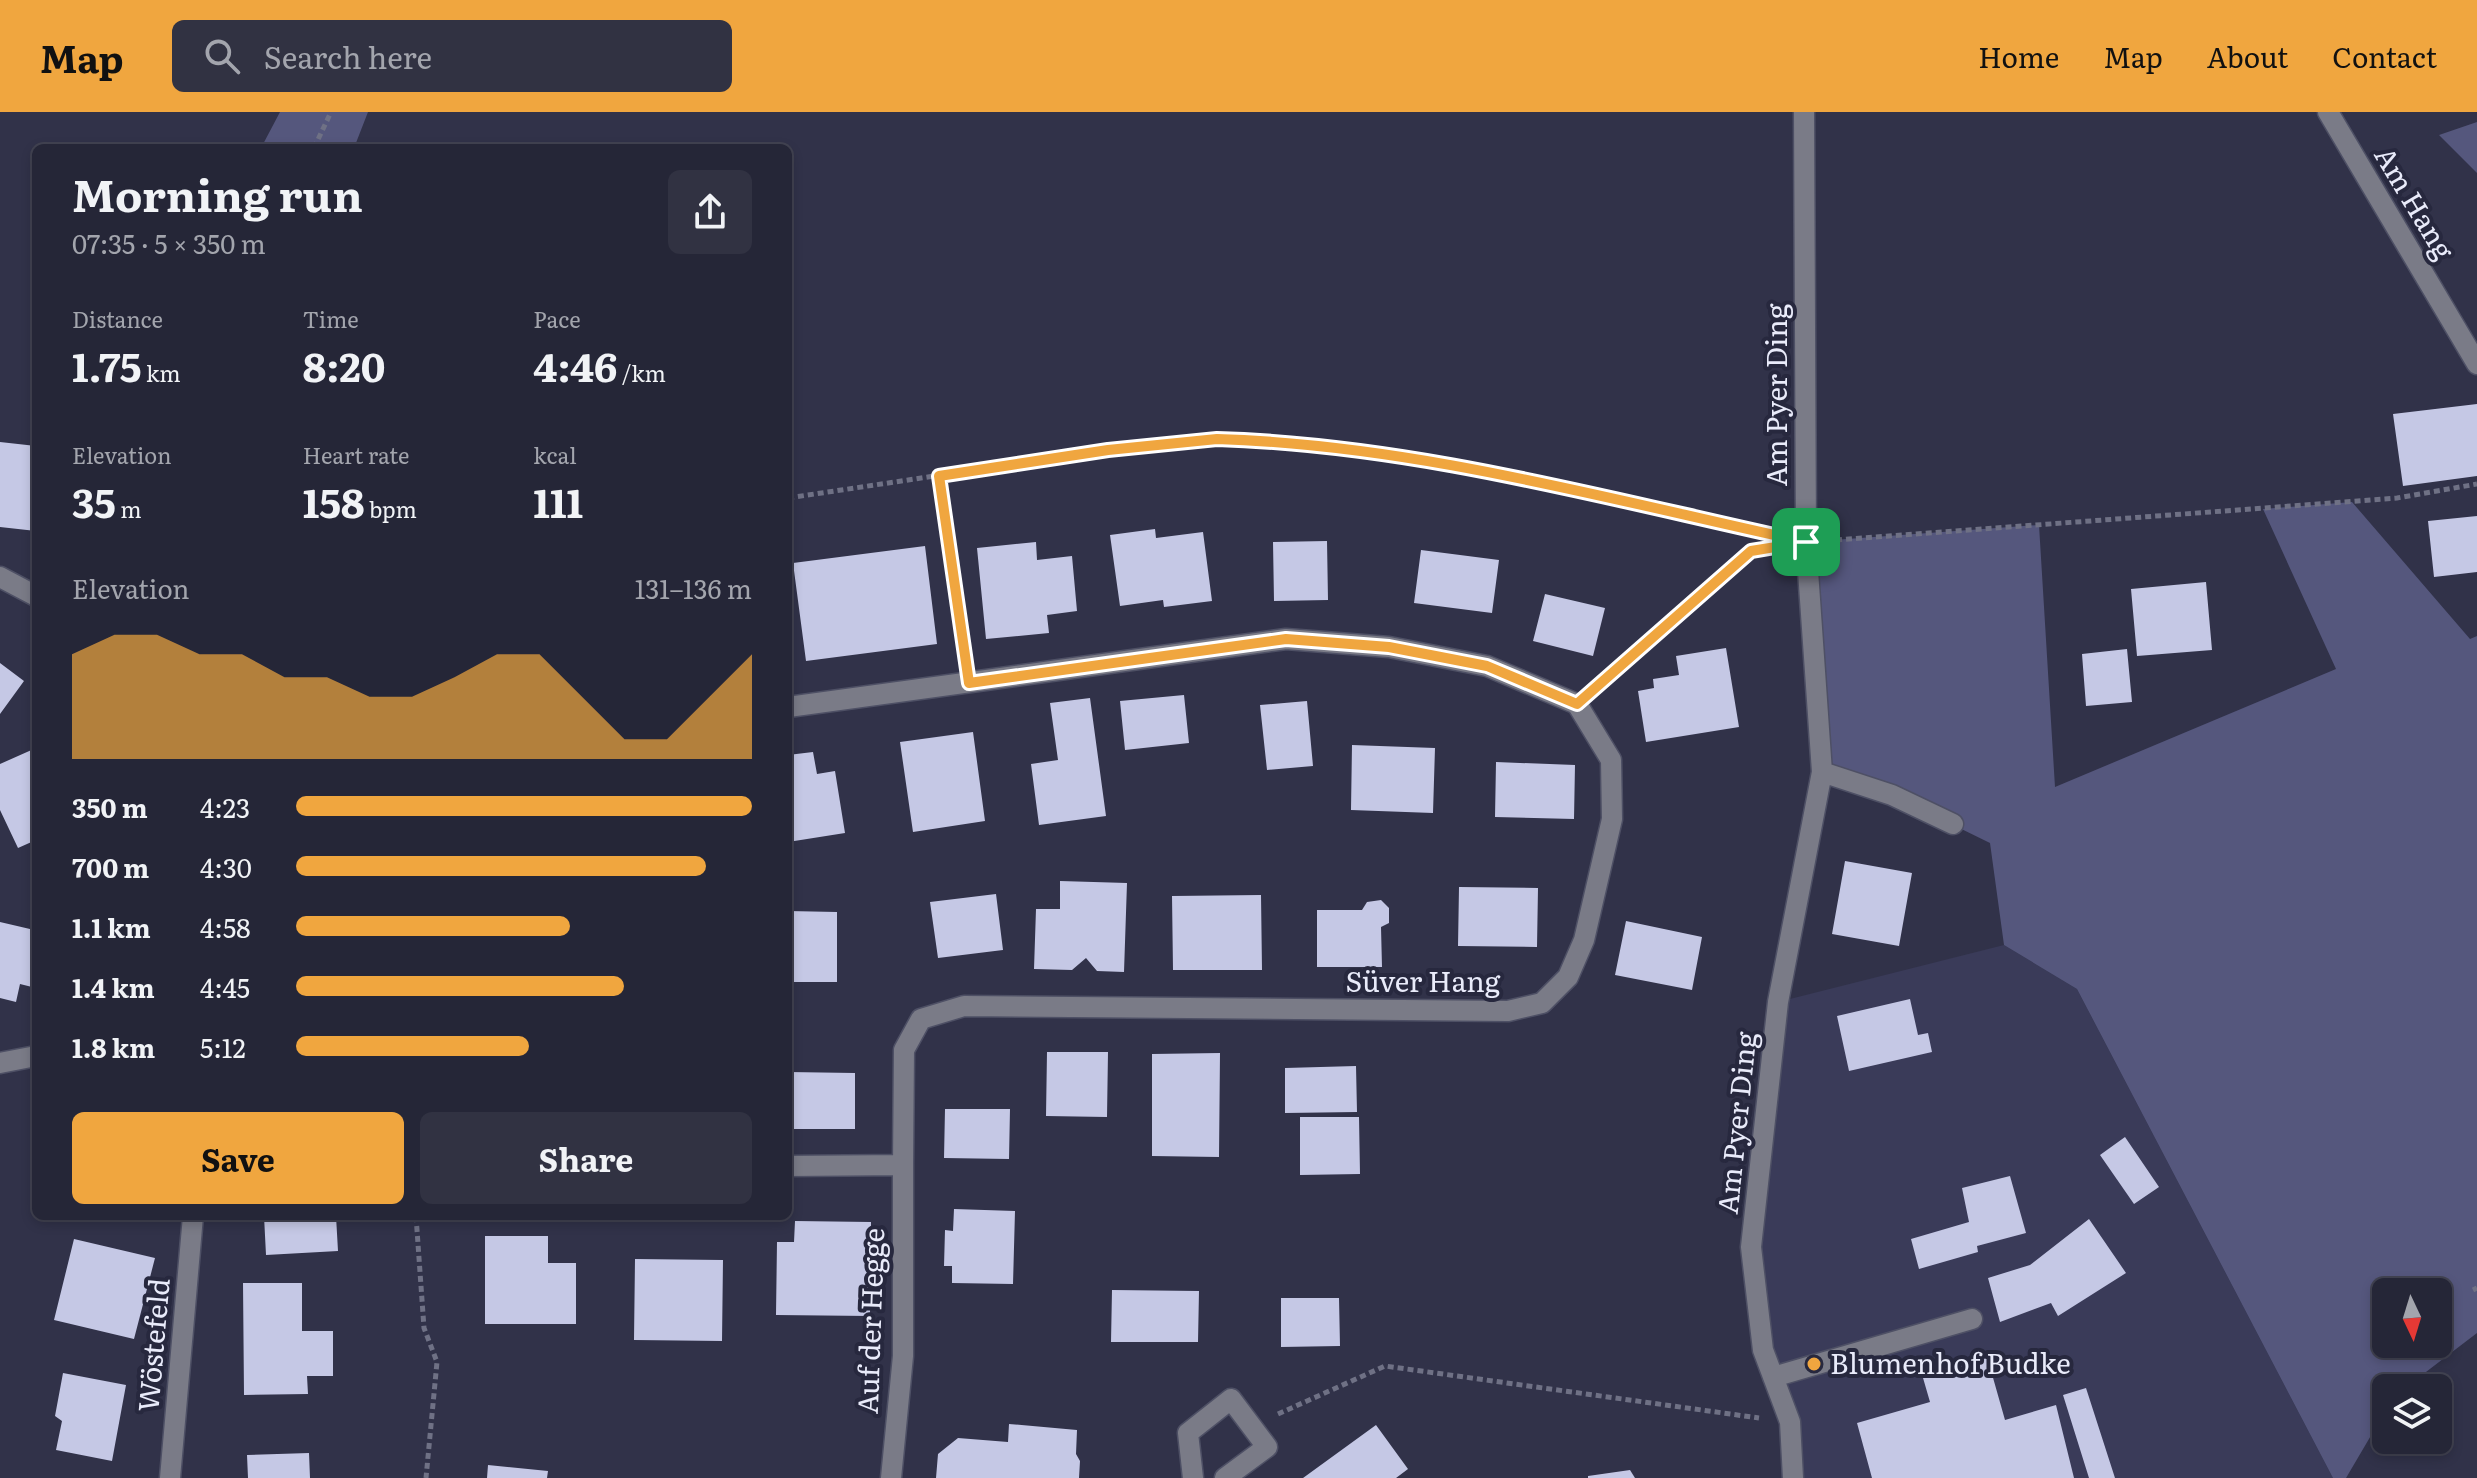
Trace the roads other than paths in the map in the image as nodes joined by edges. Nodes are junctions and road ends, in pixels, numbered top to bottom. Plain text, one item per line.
1 (1804, 112) edge
2 (2328, 112) edge
3 (2477, 364) edge
4 (0, 577) edge
5 (32, 594) edge
6 (792, 706) edge
7 (1822, 772) junction
8 (1953, 824) dead end
9 (32, 1057) edge
10 (0, 1063) edge
11 (903, 1165) junction
12 (792, 1166) edge
13 (193, 1220) edge
14 (1972, 1319) dead end
15 (1773, 1377) junction
16 (170, 1478) edge
17 (891, 1478) edge
18 (1193, 1478) edge
19 (1225, 1478) edge
20 (1793, 1478) edge

1 - 7 street, Am Pyer Ding
2 - 3 street, Am Hang
4 - 5 street
6 - 11 street, Süver Hang
7 - 8 street
7 - 15 street, Am Pyer Ding
9 - 10 street
11 - 12 street
11 - 17 street, Auf der Hegge
13 - 16 street, Wöstefeld
14 - 15 street
15 - 20 street, Am Pyer Ding
18 - 19 street

